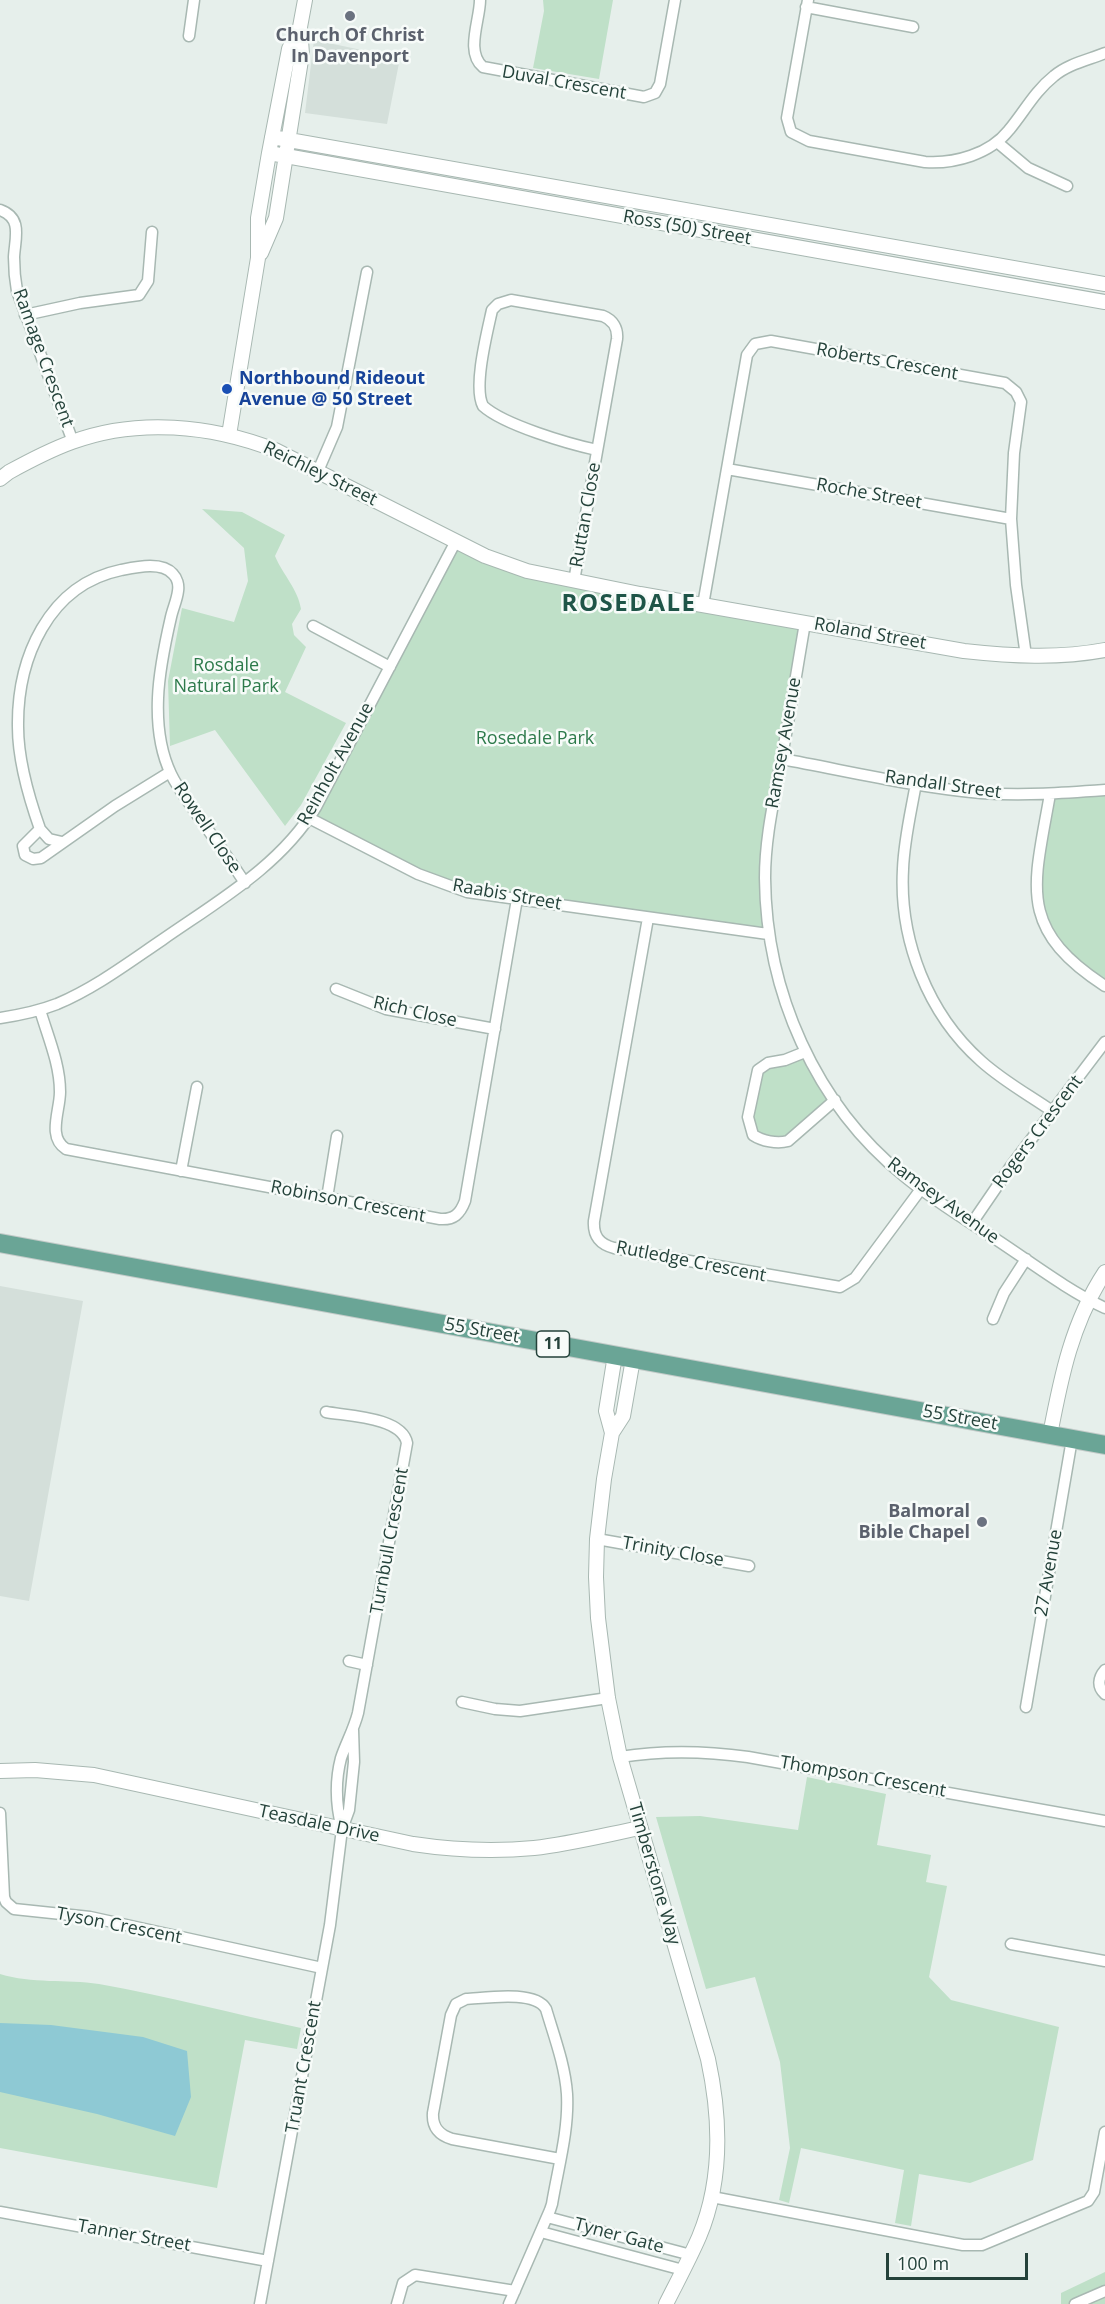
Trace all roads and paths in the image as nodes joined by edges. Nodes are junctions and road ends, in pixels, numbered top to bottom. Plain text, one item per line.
1 (194, 0) edge
2 (304, 0) edge
3 (480, 0) edge
4 (675, 0) edge
5 (807, 4) edge
6 (300, 27) junction
7 (913, 27) dead end
8 (189, 36) dead end
9 (1105, 53) edge
10 (272, 137) junction
11 (289, 140) junction
12 (997, 142) junction
13 (269, 153) junction
14 (286, 157) junction
15 (1067, 186) dead end
16 (0, 210) edge
17 (152, 232) dead end
18 (258, 258) junction
19 (367, 272) dead end
20 (1105, 284) edge
21 (1105, 302) edge
22 (25, 315) junction
23 (229, 435) junction
24 (73, 442) junction
25 (597, 450) junction
26 (727, 469) junction
27 (318, 471) junction
28 (0, 478) edge
29 (1011, 519) junction
30 (456, 541) junction
31 (574, 581) junction
32 (636, 593) joint
33 (703, 604) junction
34 (805, 623) junction
35 (313, 626) dead end
36 (1105, 650) edge
37 (1026, 656) junction
38 (390, 667) junction
39 (782, 759) junction
40 (170, 772) junction
41 (916, 783) junction
42 (1105, 790) edge
43 (1050, 794) junction
44 (309, 818) junction
45 (40, 829) junction
46 (62, 842) junction
47 (245, 883) junction
48 (517, 900) junction
49 (648, 918) junction
50 (768, 934) junction
51 (1105, 986) edge
52 (336, 989) dead end
53 (40, 1010) junction
54 (0, 1018) edge
55 (495, 1029) junction
56 (1105, 1042) edge
57 (806, 1052) junction
58 (197, 1087) dead end
59 (835, 1100) junction
60 (1052, 1111) junction
61 (337, 1136) dead end
62 (181, 1171) junction
63 (921, 1189) junction
64 (327, 1198) junction
65 (972, 1224) junction
66 (0, 1243) edge
67 (1026, 1259) junction
68 (1105, 1272) edge
69 (1089, 1299) junction
70 (1105, 1308) edge
71 (993, 1318) dead end
72 (615, 1355) junction
73 (633, 1359) junction
74 (326, 1412) dead end
75 (612, 1433) junction
76 (1050, 1435) junction
77 (1072, 1439) junction
78 (1105, 1445) edge
79 (597, 1539) junction
80 (749, 1566) dead end
81 (349, 1661) dead end
82 (367, 1665) junction
83 (1105, 1670) edge
84 (1105, 1694) edge
85 (608, 1698) junction
86 (462, 1702) dead end
87 (1026, 1707) dead end
88 (620, 1757) junction
89 (0, 1771) edge
90 (0, 1813) edge
91 (1105, 1821) edge
92 (640, 1828) junction
93 (342, 1829) junction
94 (1011, 1944) dead end
95 (1105, 1961) edge
96 (322, 1968) junction
97 (1105, 2132) edge
98 (560, 2159) junction
99 (712, 2197) junction
100 (0, 2212) edge
101 (547, 2217) junction
102 (541, 2232) junction
103 (691, 2255) junction
104 (268, 2261) junction
105 (683, 2270) junction
106 (515, 2291) junction
107 (1100, 2297) edge
108 (260, 2304) edge
109 (397, 2304) edge
110 (509, 2304) edge
111 (666, 2304) edge
112 (1075, 2304) edge

1 - 8 street
2 - 6 street
3 - 4 street, Duval Crescent
5 - 7 street
5 - 12 street
6 - 10 street
6 - 11 street
9 - 12 street
10 - 11 street, Ross (50) Street
10 - 13 street
11 - 14 street
11 - 20 street, Ross (50) Street
12 - 15 street
13 - 14 street, Ross (50) Street
13 - 18 street
14 - 18 street
14 - 21 street, Ross (50) Street
16 - 22 street, Ramage Crescent
17 - 22 street
18 - 23 street
19 - 27 street
22 - 24 street, Ramage Crescent
23 - 24 street, Reichley Street
23 - 27 street, Reichley Street
24 - 28 street, Reichley Street
25 - 25 street, Ruttan Close
25 - 31 street, Ruttan Close
26 - 29 street, Roche Street
26 - 29 street, Roberts Crescent
26 - 33 street, Roberts Crescent
27 - 30 street, Reichley Street
29 - 37 street, Roberts Crescent
30 - 31 street, Reichley Street
30 - 38 street, Reinholt Avenue
31 - 32 street, Reichley Street
32 - 33 street, Roland Street
33 - 34 street, Roland Street
34 - 37 street, Roland Street
34 - 39 street, Ramsey Avenue
35 - 38 street
36 - 37 street, Roland Street
38 - 44 street, Reinholt Avenue
39 - 41 street, Randall Street
39 - 50 street, Ramsey Avenue
40 - 45 street, Rowell Close
40 - 46 street, Rowell Close
40 - 47 street, Rowell Close
41 - 43 street, Randall Street
41 - 60 street
42 - 43 street, Randall Street
43 - 51 street
44 - 47 street, Reinholt Avenue
44 - 48 street, Raabis Street
45 - 46 street
45 - 46 street, Rowell Close
47 - 53 street, Reinholt Avenue
48 - 49 street, Raabis Street
48 - 55 street, Robinson Crescent
49 - 50 street, Raabis Street
49 - 63 street, Rutledge Crescent
50 - 57 street, Ramsey Avenue
52 - 55 street, Rich Close
53 - 54 street, Reinholt Avenue
53 - 62 street, Robinson Crescent
55 - 64 street, Robinson Crescent
56 - 60 street, Rogers Crescent
57 - 59 street, Ramsey Avenue
57 - 59 street
58 - 62 street
59 - 63 street, Ramsey Avenue
60 - 65 street, Rogers Crescent
61 - 64 street
62 - 64 street, Robinson Crescent
63 - 65 street, Ramsey Avenue
65 - 67 street, Ramsey Avenue
66 - 72 main road, 55 Street / 11
67 - 69 street, Ramsey Avenue
67 - 71 street
68 - 69 street
69 - 70 street, Ramsey Avenue
69 - 76 street
72 - 73 main road, 55 Street / 11
72 - 75 street, Timberstone Way
73 - 75 street, Timberstone Way
73 - 76 main road, 55 Street / 11
74 - 82 street, Turnbull Crescent
75 - 79 street, Timberstone Way
76 - 77 main road, 55 Street / 11
77 - 78 main road, 55 Street / 11
77 - 87 street, 27 Avenue
79 - 80 street, Trinity Close
79 - 85 street, Timberstone Way
81 - 82 street
82 - 93 street, Turnbull Crescent
83 - 84 street
85 - 86 street
85 - 88 street, Timberstone Way
88 - 91 street, Thompson Crescent
88 - 92 street, Timberstone Way
89 - 93 street, Teasdale Drive
90 - 96 street, Tyson Crescent
92 - 93 street, Teasdale Drive
92 - 99 street, Timberstone Way
93 - 96 street, Truant Crescent
94 - 95 street
96 - 104 street, Truant Crescent
97 - 99 street
98 - 98 street
98 - 101 street
99 - 103 street, Timberstone Way
100 - 104 street, Tanner Street
101 - 102 street
101 - 103 street, Tyner Gate
102 - 105 street, Tyner Gate
102 - 106 street
103 - 105 street, Timberstone Way
104 - 108 street, Truant Crescent
105 - 111 street, Timberstone Way
106 - 109 street
106 - 110 street
107 - 112 street

